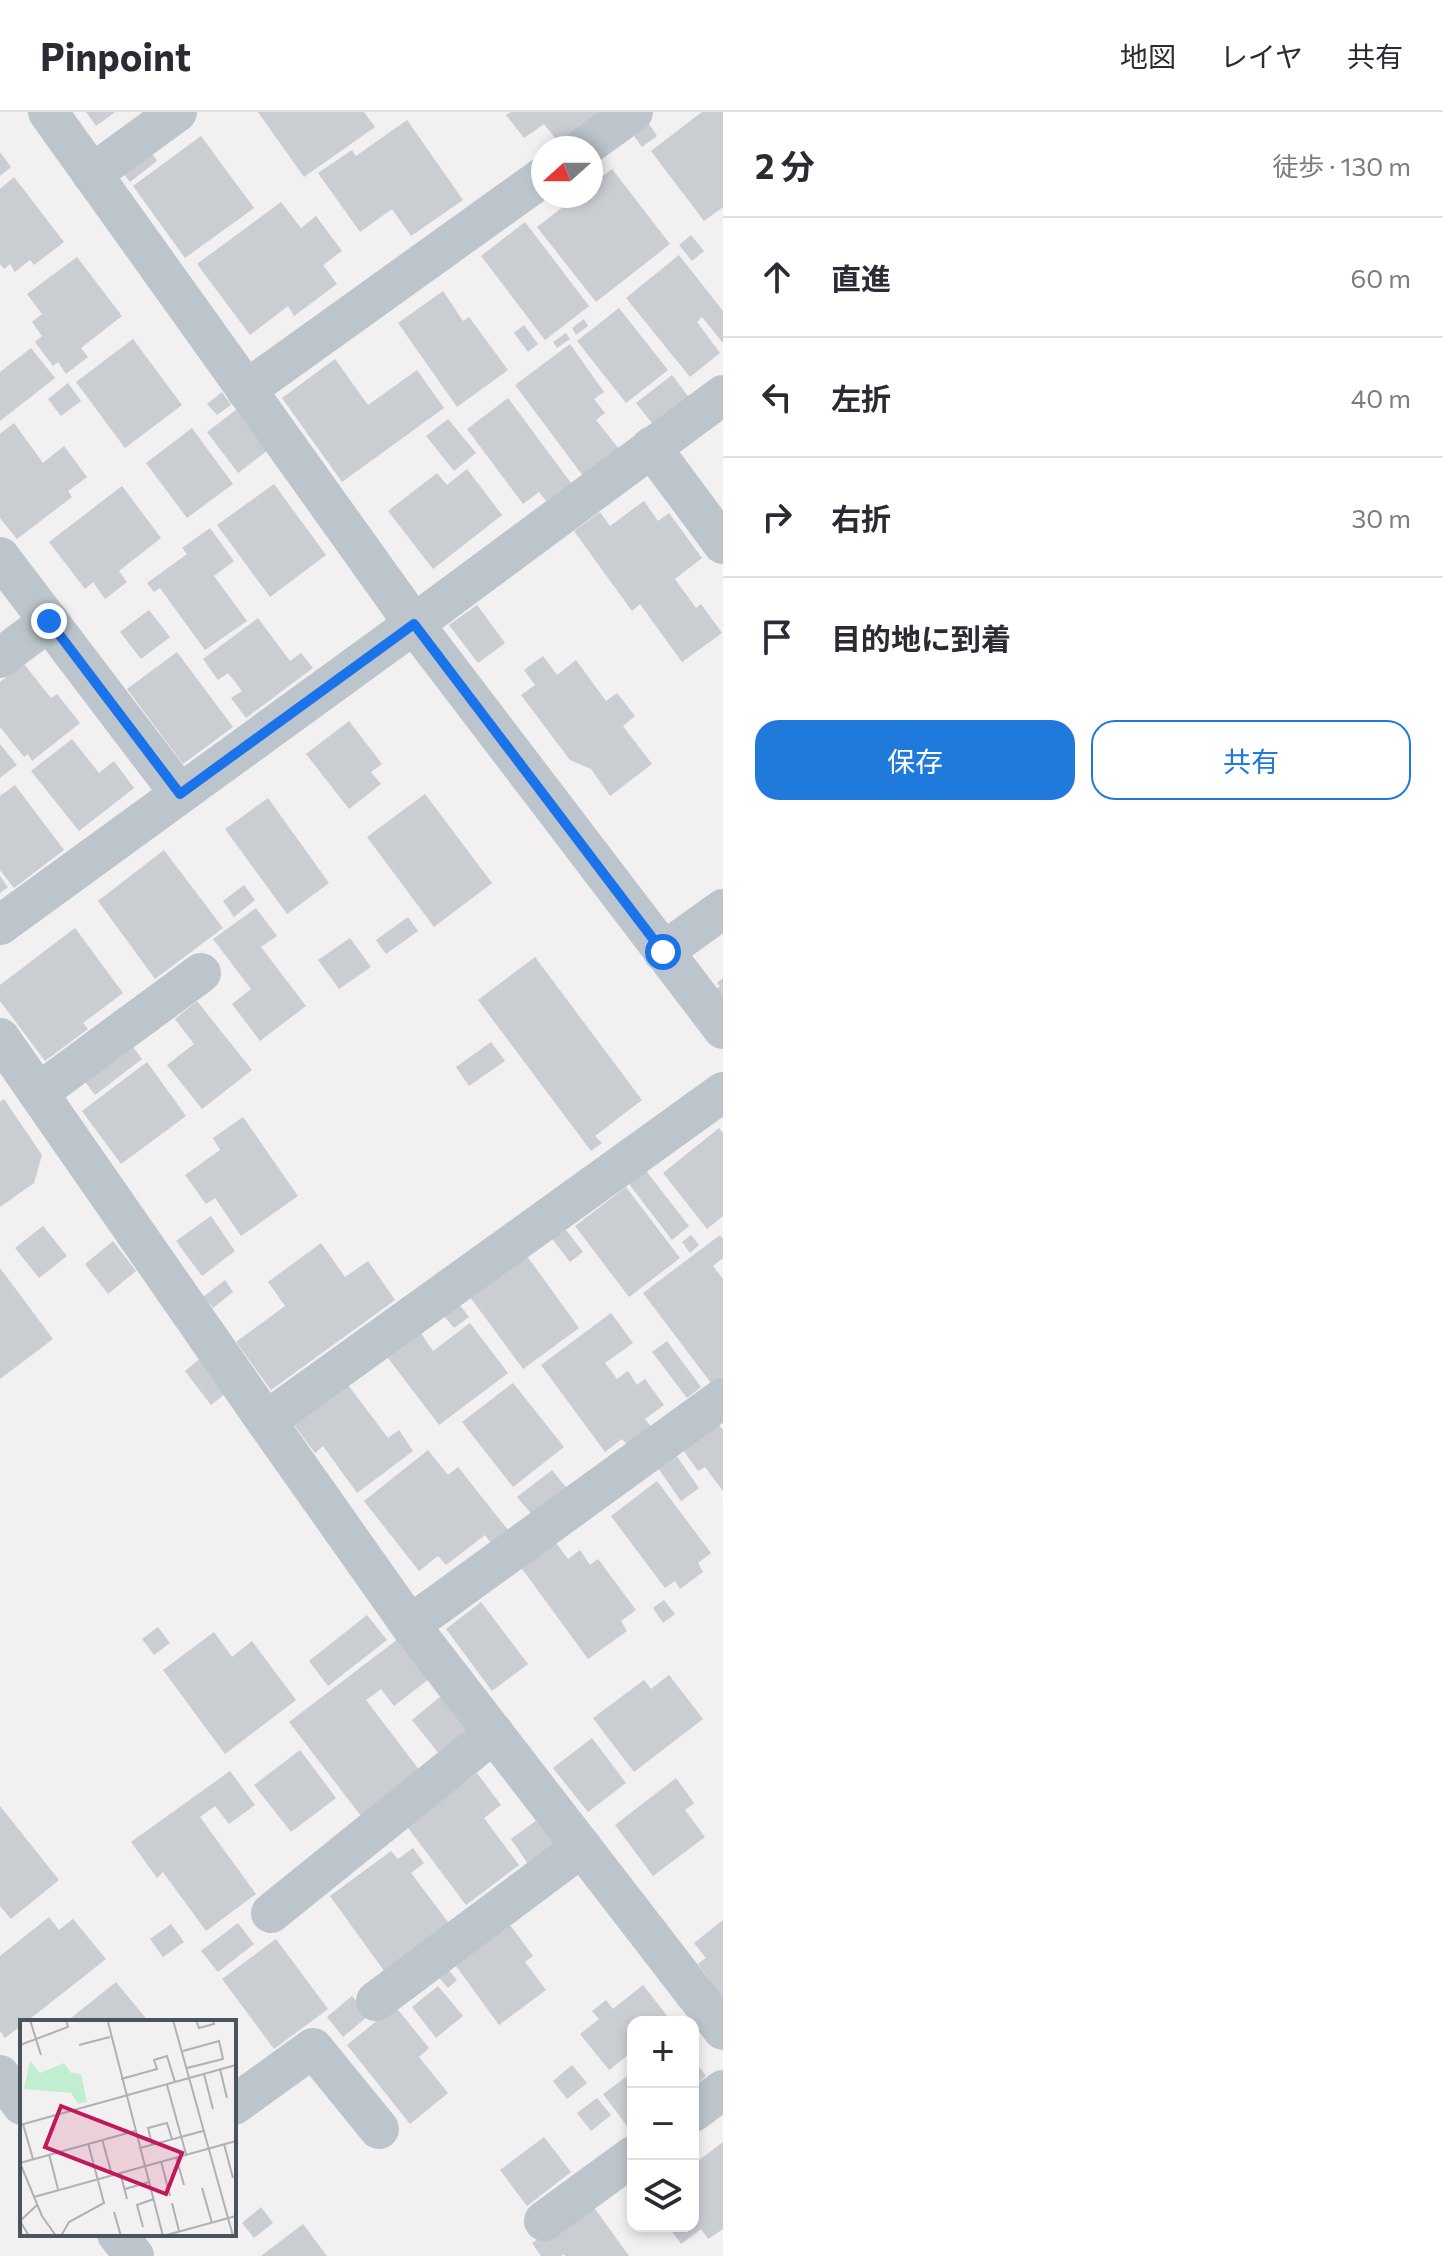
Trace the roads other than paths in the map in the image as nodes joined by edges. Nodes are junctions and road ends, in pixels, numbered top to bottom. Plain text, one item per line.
1 (48, 112) edge
2 (177, 112) edge
3 (633, 112) edge
4 (600, 136) edge
5 (92, 174) junction
6 (531, 186) edge
7 (246, 390) junction
8 (723, 395) edge
9 (651, 447) junction
10 (723, 544) edge
11 (0, 557) edge
12 (49, 621) junction
13 (414, 624) junction
14 (0, 658) edge
15 (180, 794) junction
16 (723, 909) edge
17 (0, 925) edge
18 (663, 952) junction
19 (201, 973) dead end
20 (723, 1029) edge
21 (0, 1038) edge
22 (723, 1092) edge
23 (38, 1093) junction
24 (723, 1398) edge
25 (266, 1421) junction
26 (410, 1625) junction
27 (494, 1733) junction
28 (582, 1847) junction
29 (271, 1913) dead end
30 (376, 2001) dead end
31 (723, 2030) edge
32 (0, 2075) edge
33 (723, 2090) edge
34 (20, 2102) edge
35 (236, 2104) edge
36 (699, 2108) edge
37 (379, 2129) dead end
38 (628, 2160) edge
39 (544, 2221) dead end
40 (119, 2236) edge
41 (134, 2256) edge

1 - 5 street
2 - 5 street
3 - 4 street
5 - 7 street
6 - 7 street
7 - 13 street
8 - 9 street
9 - 10 street
9 - 13 street
11 - 12 street
12 - 14 street
12 - 15 street
13 - 15 street
13 - 18 street
15 - 17 street
16 - 18 street
18 - 20 street
19 - 23 street
21 - 23 street
22 - 25 street
23 - 25 street
24 - 26 street
25 - 26 street
26 - 27 street
27 - 28 street
27 - 29 street
28 - 30 street
28 - 31 street
32 - 34 street
33 - 36 street
35 - 37 street
38 - 39 street
40 - 41 street

